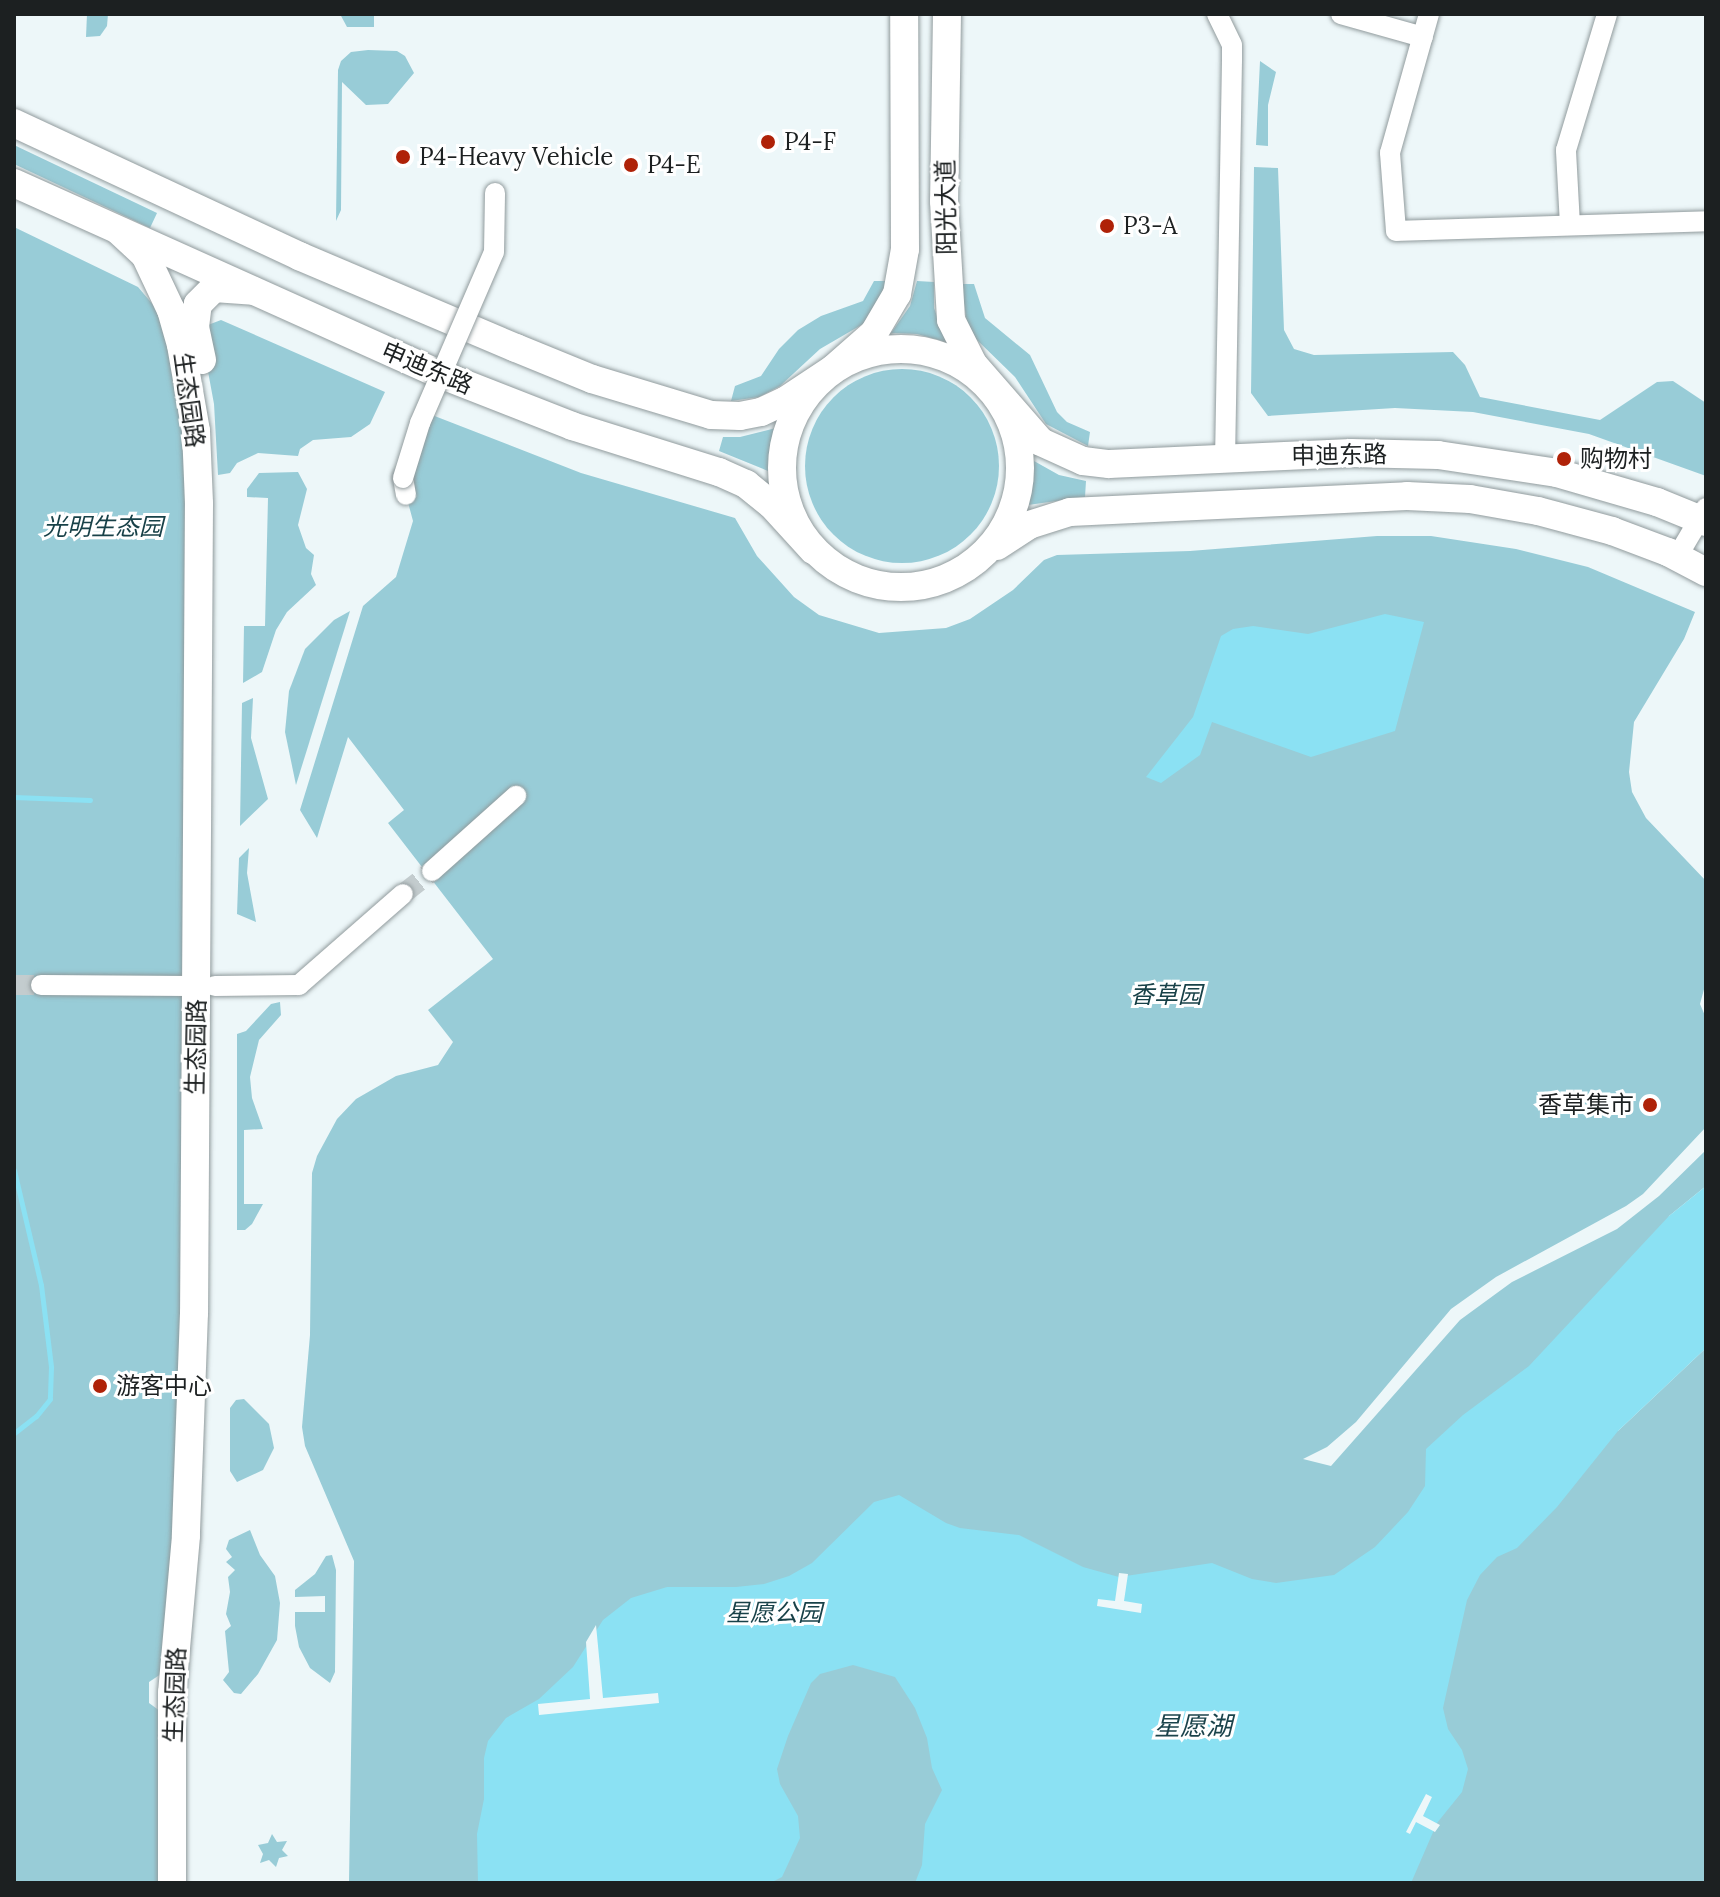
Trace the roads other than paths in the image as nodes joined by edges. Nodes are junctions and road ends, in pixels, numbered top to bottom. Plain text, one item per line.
1 (904, 14) edge
2 (947, 14) edge
3 (1217, 14) edge
4 (1341, 14) edge
5 (1429, 14) edge
6 (1607, 14) edge
7 (1423, 37) junction
8 (14, 123) edge
9 (22, 186) edge
10 (495, 193) dead end
11 (1706, 221) edge
12 (1570, 225) junction
13 (119, 231) junction
14 (253, 291) junction
15 (833, 369) junction
16 (991, 388) junction
17 (1225, 459) junction
18 (404, 486) dead end
19 (1704, 516) edge
20 (813, 550) junction
21 (983, 556) junction
22 (1677, 557) junction
23 (1706, 572) edge
24 (516, 796) dead end
25 (432, 871) tunnel mouth
26 (403, 894) tunnel mouth
27 (41, 985) tunnel mouth
28 (189, 986) dead end
29 (215, 986) dead end
30 (172, 1883) edge
31 (186, 1883) edge

1 - 15 street, 阳光大道
2 - 16 street, 阳光大道
3 - 17 street
4 - 7 street
5 - 7 street
6 - 12 street
7 - 12 street
8 - 15 street
9 - 13 street, 申迪东路
10 - 18 street, bridge
11 - 12 street
13 - 14 street, 申迪东路
13 - 30 street, 生态园路
14 - 20 street, 申迪东路
14 - 31 street, 生态园路
15 - 16 street
15 - 20 street
16 - 17 street, 申迪东路
16 - 21 street
17 - 19 street, 申迪东路
19 - 22 street
20 - 21 street
21 - 22 street, 申迪东路
22 - 23 street, 申迪东路
24 - 25 street
26 - 29 street
27 - 28 street

